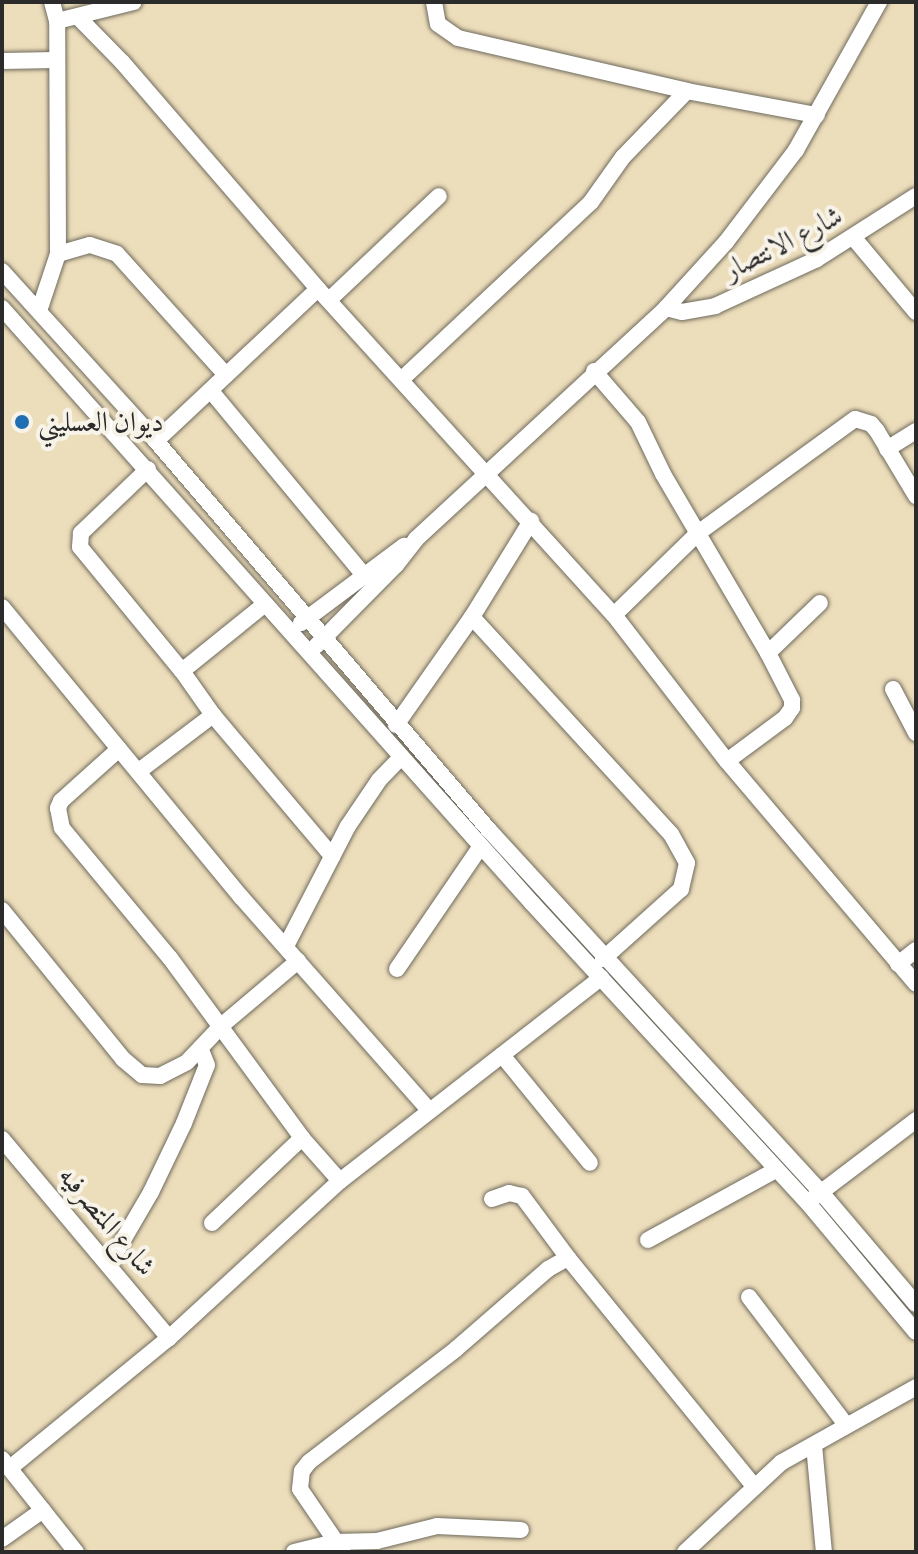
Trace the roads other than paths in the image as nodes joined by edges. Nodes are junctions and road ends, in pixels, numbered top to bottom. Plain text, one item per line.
1 (52, 2) edge
2 (134, 2) edge
3 (434, 2) edge
4 (879, 2) edge
5 (78, 17) junction
6 (57, 21) junction
7 (56, 60) junction
8 (2, 61) edge
9 (687, 91) junction
10 (817, 115) junction
11 (439, 196) dead end
12 (916, 196) edge
13 (853, 237) junction
14 (58, 254) junction
15 (2, 271) edge
16 (323, 294) junction
17 (2, 308) edge
18 (666, 308) junction
19 (39, 311) junction
20 (916, 312) edge
21 (594, 371) junction
22 (226, 375) junction
23 (402, 379) junction
24 (211, 391) junction
25 (916, 431) edge
26 (156, 441) junction
27 (887, 449) junction
28 (148, 469) junction
29 (486, 474) junction
30 (916, 496) edge
31 (531, 521) junction
32 (698, 533) junction
33 (416, 539) junction
34 (364, 575) junction
35 (820, 603) dead end
36 (265, 604) junction
37 (2, 607) edge
38 (614, 615) junction
39 (306, 617) junction
40 (472, 617) junction
41 (292, 631) junction
42 (322, 639) junction
43 (310, 652) junction
44 (768, 653) junction
45 (182, 671) junction
46 (893, 689) dead end
47 (213, 715) junction
48 (396, 725) junction
49 (916, 733) edge
50 (119, 749) junction
51 (401, 757) junction
52 (727, 761) junction
53 (139, 771) junction
54 (481, 846) junction
55 (332, 856) junction
56 (2, 910) edge
57 (286, 946) junction
58 (916, 950) edge
59 (603, 959) junction
60 (298, 961) junction
61 (898, 964) junction
62 (397, 969) dead end
63 (601, 978) junction
64 (916, 984) edge
65 (221, 1026) junction
66 (200, 1048) junction
67 (502, 1055) junction
68 (429, 1110) junction
69 (916, 1120) edge
70 (302, 1138) junction
71 (2, 1139) edge
72 (590, 1163) dead end
73 (776, 1170) junction
74 (340, 1181) junction
75 (814, 1197) junction
76 (492, 1199) dead end
77 (212, 1223) dead end
78 (648, 1240) dead end
79 (568, 1258) junction
80 (109, 1264) junction
81 (749, 1297) dead end
82 (916, 1304) edge
83 (916, 1332) edge
84 (169, 1338) junction
85 (916, 1387) edge
86 (846, 1425) junction
87 (814, 1445) junction
88 (6, 1464) edge
89 (754, 1486) junction
90 (43, 1510) junction
91 (521, 1530) dead end
92 (2, 1539) edge
93 (339, 1547) edge
94 (76, 1552) edge
95 (294, 1552) edge
96 (685, 1552) edge
97 (824, 1552) edge

1 - 6 street
2 - 5 street
3 - 9 street
4 - 10 street
5 - 6 street
5 - 16 street
6 - 7 street
7 - 8 street
7 - 14 street
9 - 10 street
9 - 23 street
10 - 18 street
11 - 16 street
12 - 13 street, شارع الانتصار
13 - 18 street, شارع الانتصار
13 - 20 street
14 - 19 street
14 - 22 street
15 - 19 street
16 - 22 street
16 - 23 street
17 - 28 street
18 - 21 street
19 - 26 street
21 - 29 street
21 - 32 street
22 - 24 street
23 - 29 street
24 - 26 street
24 - 34 street
25 - 27 street
26 - 39 street
27 - 30 street
27 - 32 street
28 - 36 street
28 - 45 street
29 - 31 street
29 - 33 street
31 - 38 street
31 - 40 street
32 - 38 street
32 - 44 street
33 - 34 street
33 - 42 street
34 - 39 street
35 - 44 street
36 - 41 street
36 - 45 street
37 - 50 street
38 - 52 street
39 - 41 street
39 - 42 street
40 - 48 street
40 - 59 street
41 - 43 street
42 - 43 street
42 - 48 street
43 - 51 street
44 - 52 street
45 - 47 street
46 - 49 street
47 - 53 street
47 - 55 street
48 - 59 street
50 - 53 street
50 - 65 street
51 - 54 street
51 - 55 street
52 - 61 street
53 - 57 street
54 - 62 street
54 - 63 street
55 - 57 street
56 - 66 street
57 - 60 street
58 - 61 street
59 - 75 street
60 - 65 street
60 - 68 street
61 - 64 street
63 - 67 street
63 - 73 street
65 - 66 street
65 - 70 street
66 - 80 street
67 - 68 street
67 - 72 street
68 - 74 street
69 - 75 street
70 - 74 street
70 - 77 street
71 - 80 street, شارع المتصرفيه
73 - 75 street
73 - 78 street
74 - 84 street
75 - 82 street
75 - 83 street
76 - 79 street
79 - 89 street
79 - 93 street
80 - 84 street, شارع المتصرفيه
81 - 86 street
84 - 88 street
85 - 86 street
86 - 87 street
87 - 89 street
87 - 97 street
88 - 90 street
89 - 96 street
90 - 92 street
90 - 94 street
91 - 93 street
93 - 95 street

